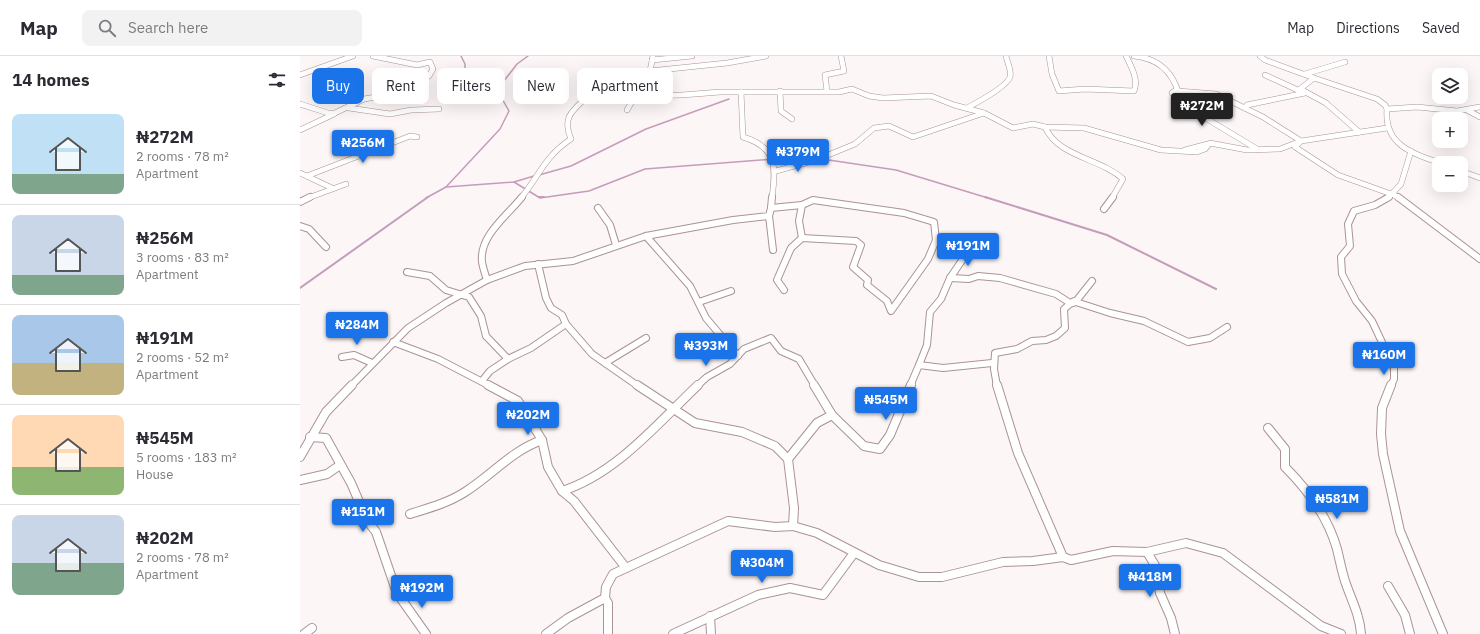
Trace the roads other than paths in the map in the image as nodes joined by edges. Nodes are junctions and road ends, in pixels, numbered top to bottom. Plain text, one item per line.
1 (353, 56) edge
2 (373, 56) edge
3 (692, 56) edge
4 (766, 56) edge
5 (841, 56) edge
6 (1006, 56) edge
7 (1049, 56) edge
8 (1126, 56) edge
9 (1134, 56) edge
10 (1260, 56) edge
11 (653, 58) edge
12 (1345, 62) dead end
13 (651, 68) edge
14 (673, 69) edge
15 (1304, 74) junction
16 (300, 75) edge
17 (1265, 75) dead end
18 (1314, 78) junction
19 (1176, 90) junction
20 (780, 91) junction
21 (828, 91) junction
22 (742, 92) junction
23 (1303, 92) junction
24 (673, 95) edge
25 (300, 104) edge
26 (579, 104) edge
27 (630, 104) edge
28 (1480, 107) edge
29 (349, 108) junction
30 (967, 108) junction
31 (1245, 108) junction
32 (439, 109) dead end
33 (1386, 109) junction
34 (627, 110) dead end
35 (1467, 110) junction
36 (340, 112) junction
37 (984, 113) junction
38 (1480, 117) edge
39 (792, 119) dead end
40 (1045, 127) junction
41 (1387, 128) junction
42 (300, 130) edge
43 (1359, 132) junction
44 (416, 137) dead end
45 (1301, 141) junction
46 (1263, 150) junction
47 (1411, 151) junction
48 (1432, 160) edge
49 (776, 171) junction
50 (300, 173) edge
51 (1468, 174) edge
52 (307, 176) junction
53 (1480, 178) edge
54 (346, 184) dead end
55 (332, 188) junction
56 (1394, 195) junction
57 (300, 202) edge
58 (802, 204) junction
59 (598, 208) dead end
60 (771, 208) junction
61 (1104, 209) dead end
62 (769, 216) junction
63 (300, 226) edge
64 (646, 236) junction
65 (802, 238) junction
66 (936, 240) junction
67 (616, 245) junction
68 (326, 247) dead end
69 (773, 250) dead end
70 (1480, 259) edge
71 (538, 264) junction
72 (407, 272) dead end
73 (950, 278) junction
74 (487, 280) junction
75 (1092, 281) dead end
76 (784, 290) dead end
77 (730, 291) dead end
78 (460, 296) junction
79 (699, 302) junction
80 (1070, 303) junction
81 (566, 324) junction
82 (1227, 327) dead end
83 (646, 338) dead end
84 (393, 342) junction
85 (738, 356) junction
86 (342, 357) dead end
87 (508, 359) junction
88 (372, 363) junction
89 (605, 363) junction
90 (992, 363) junction
91 (919, 365) junction
92 (482, 381) junction
93 (672, 409) junction
94 (832, 415) junction
95 (1268, 428) dead end
96 (310, 436) junction
97 (542, 440) junction
98 (300, 457) edge
99 (788, 459) junction
100 (340, 465) junction
101 (300, 480) edge
102 (562, 491) junction
103 (410, 514) dead end
104 (793, 526) junction
105 (1147, 552) junction
106 (854, 553) junction
107 (1063, 557) junction
108 (626, 568) junction
109 (1388, 586) dead end
110 (605, 598) junction
111 (710, 616) junction
112 (312, 628) dead end
113 (304, 634) edge
114 (426, 634) edge
115 (546, 634) edge
116 (608, 634) edge
117 (673, 634) edge
118 (712, 634) edge
119 (1175, 634) edge
120 (1340, 634) edge
121 (1361, 634) edge
122 (1410, 634) edge
123 (1443, 634) edge

1 - 16 street
2 - 29 street
3 - 11 street
4 - 14 street
5 - 21 street
6 - 30 street
7 - 8 street
9 - 19 street
10 - 15 street
11 - 13 street
12 - 15 street
15 - 18 street
17 - 23 street
18 - 23 street
18 - 33 street
19 - 31 street
19 - 46 street
20 - 21 street
20 - 22 street
20 - 39 street
21 - 30 street
22 - 24 street
22 - 49 street
23 - 31 street
23 - 43 street
25 - 36 street
26 - 74 street
27 - 34 street
28 - 35 street
29 - 32 street
29 - 36 street
30 - 37 street
31 - 45 street
33 - 35 street
33 - 41 street
35 - 38 street
36 - 42 street
37 - 40 street
37 - 49 street
40 - 46 street
40 - 61 street
41 - 43 street
41 - 47 street
43 - 45 street
44 - 52 street
45 - 46 street
45 - 56 street
47 - 48 street
47 - 56 street
49 - 60 street
50 - 52 street
51 - 53 street
52 - 55 street
54 - 55 street
55 - 57 street
56 - 70 street
56 - 123 street
58 - 60 street
58 - 65 street
58 - 66 street
59 - 67 street
60 - 62 street
62 - 64 street
62 - 69 street
63 - 68 street
64 - 67 street
64 - 79 street
65 - 66 street
65 - 76 street
66 - 73 street
67 - 71 street
71 - 74 street
71 - 81 street
72 - 78 street
73 - 80 street
73 - 91 street
74 - 78 street
75 - 80 street
77 - 79 street
78 - 84 street
78 - 87 street
79 - 85 street
80 - 82 street
80 - 90 street
81 - 87 street
81 - 89 street
83 - 89 street
84 - 88 street
84 - 92 street
85 - 93 street
85 - 94 street
86 - 88 street
87 - 92 street
88 - 96 street
89 - 93 street
90 - 91 street
90 - 107 street
91 - 94 street
92 - 97 street
93 - 99 street
93 - 102 street
94 - 99 street
95 - 121 street
96 - 98 street
96 - 100 street
97 - 102 street
97 - 103 street
99 - 104 street
100 - 101 street
100 - 114 street
102 - 108 street
104 - 106 street
104 - 108 street
105 - 107 street
105 - 119 street
105 - 120 street
106 - 107 street
106 - 111 street
108 - 110 street
109 - 122 street
110 - 115 street
110 - 116 street
111 - 117 street
111 - 118 street
112 - 113 street

